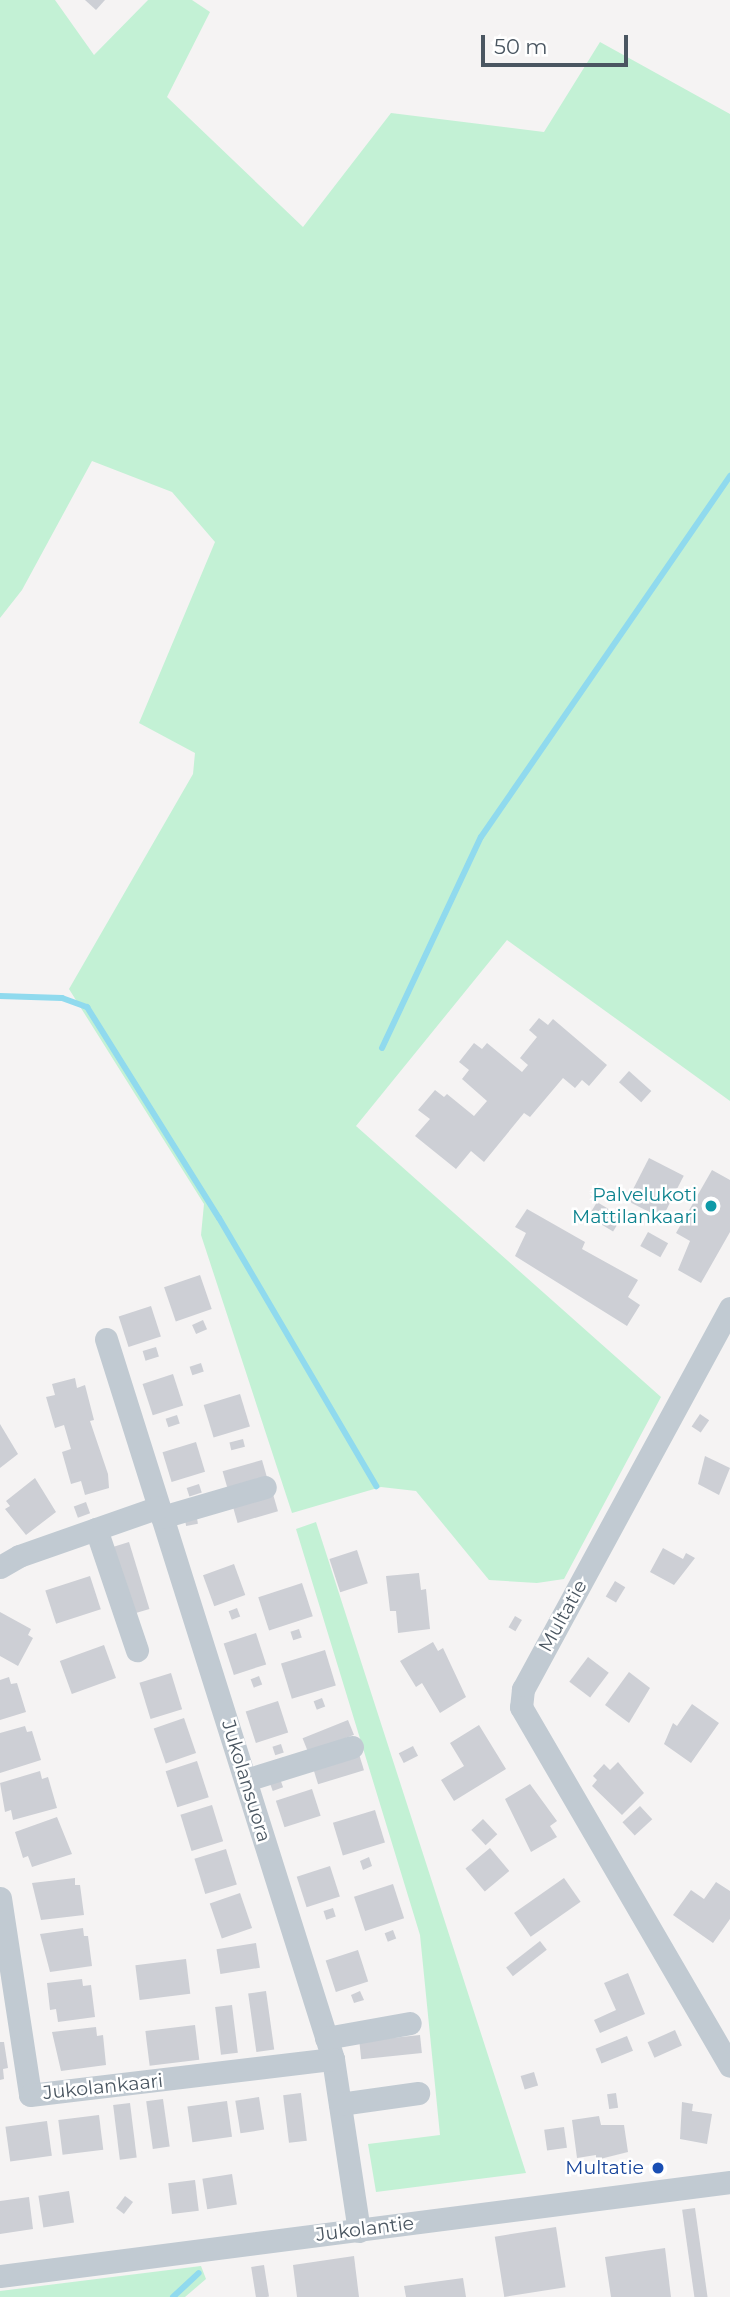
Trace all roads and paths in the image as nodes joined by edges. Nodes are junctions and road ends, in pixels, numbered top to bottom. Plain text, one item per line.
1 (730, 1308) edge
2 (106, 1339) dead end
3 (265, 1487) dead end
4 (160, 1512) junction
5 (96, 1529) junction
6 (0, 1567) edge
7 (137, 1650) dead end
8 (352, 1747) dead end
9 (246, 1780) junction
10 (0, 1898) edge
11 (410, 2023) dead end
12 (329, 2049) junction
13 (730, 2066) edge
14 (418, 2093) dead end
15 (340, 2104) junction
16 (730, 2182) edge
17 (359, 2231) junction
18 (0, 2276) edge

1 - 13 street, Multatie
2 - 4 street, Jukolansuora
3 - 4 street
4 - 5 street
4 - 9 street, Jukolansuora
5 - 6 street
5 - 7 street
8 - 9 street
9 - 12 street, Jukolansuora
10 - 12 street, Jukolankaari
11 - 12 street
12 - 15 street, Jukolansuora
14 - 15 street
15 - 17 street, Jukolansuora
16 - 17 street, Jukolantie
17 - 18 street, Jukolantie

